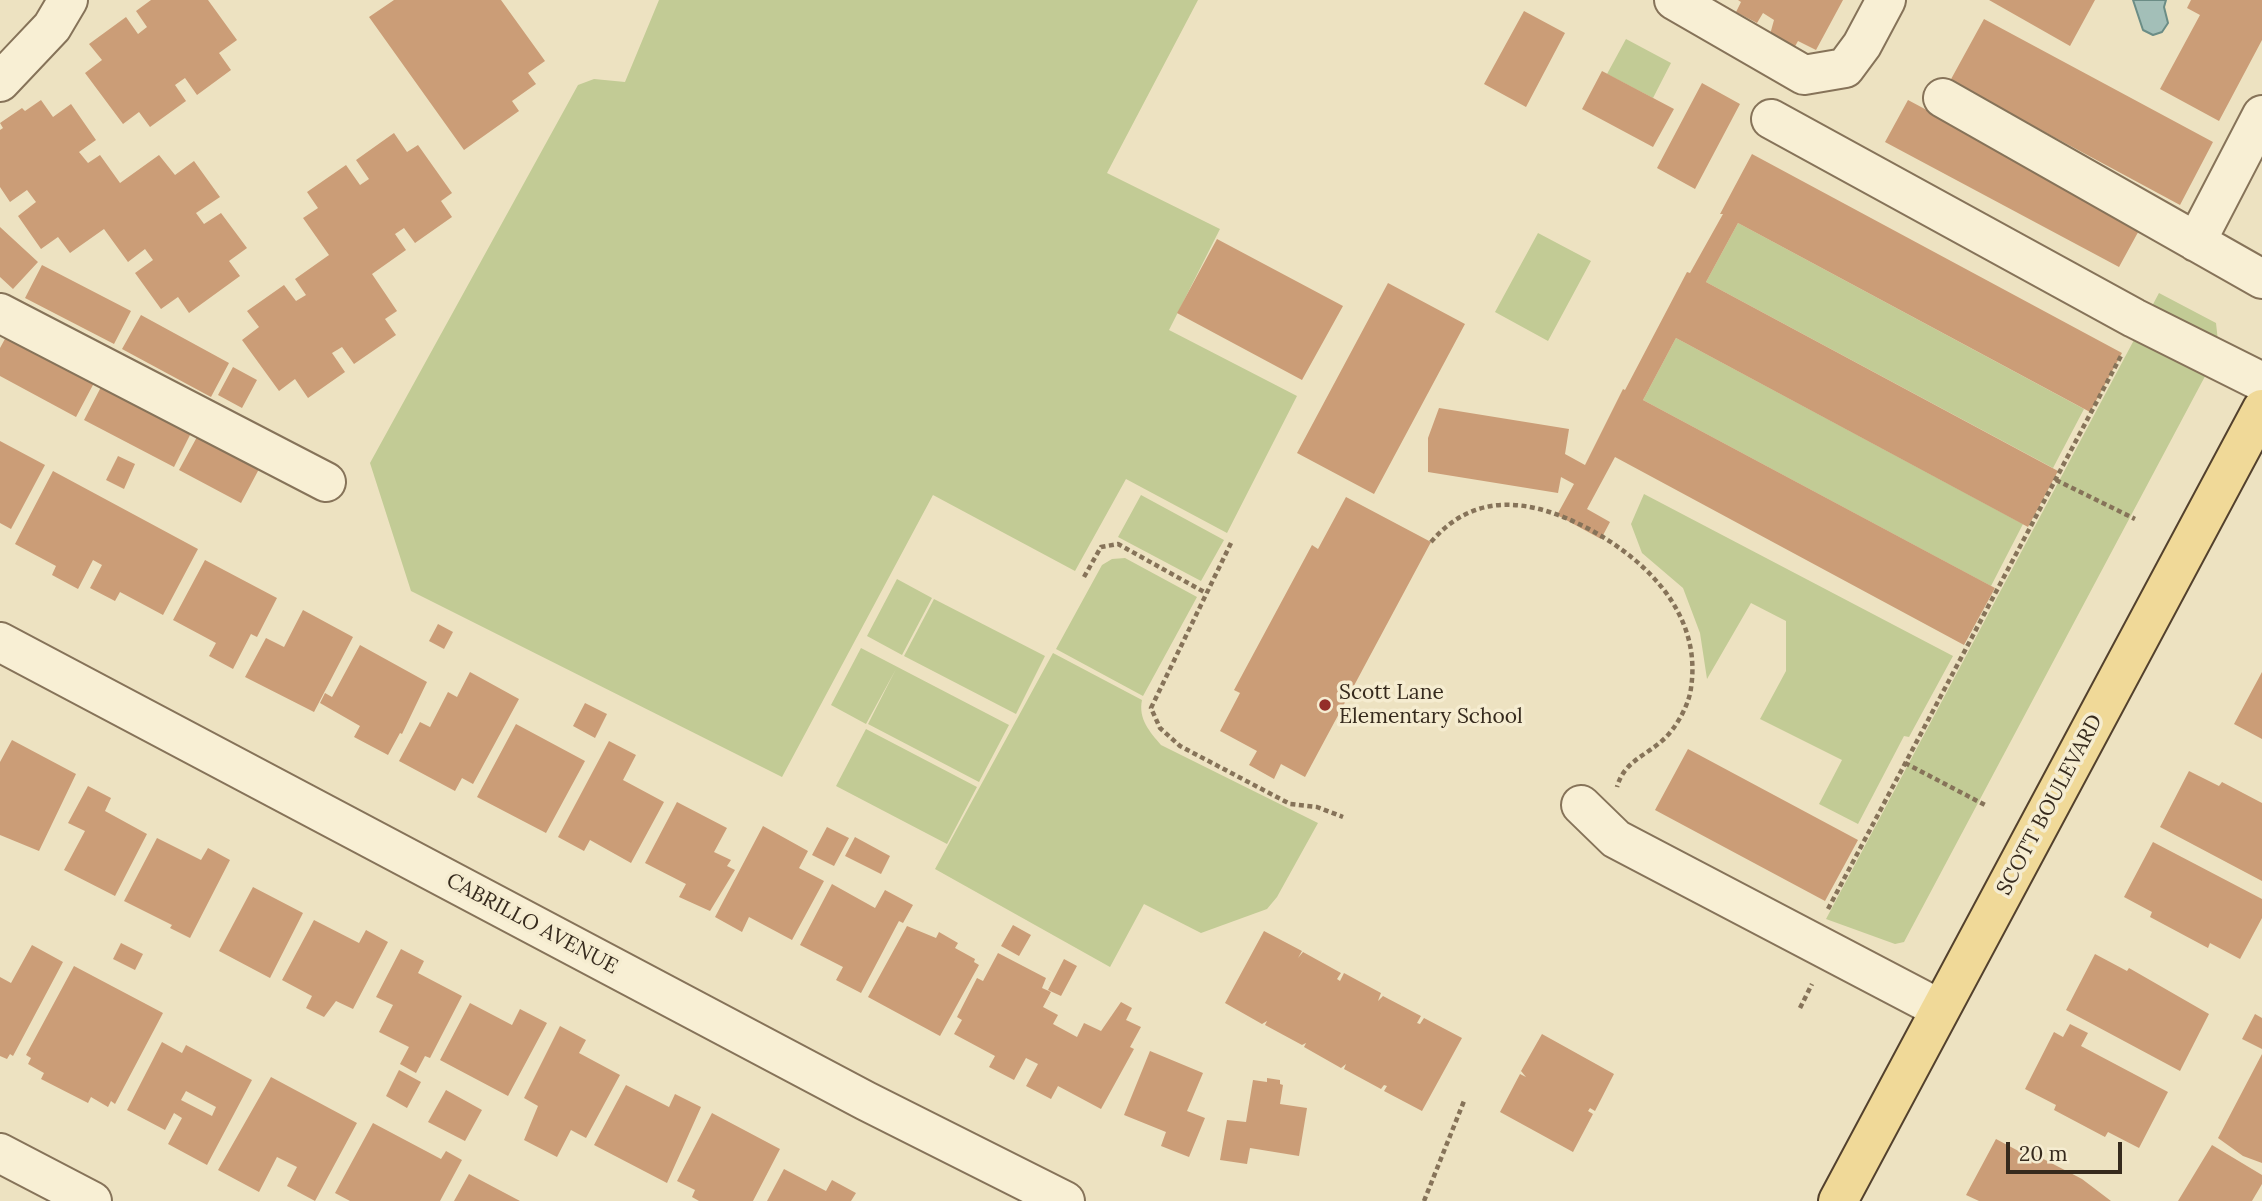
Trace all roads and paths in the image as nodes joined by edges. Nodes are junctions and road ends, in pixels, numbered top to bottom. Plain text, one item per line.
1 (68, 0) edge
2 (1674, 0) edge
3 (1886, 0) edge
4 (0, 82) edge
5 (1943, 98) dead end
6 (2262, 115) edge
7 (1771, 120) dead end
8 (2196, 242) junction
9 (2262, 279) edge
10 (0, 313) edge
11 (2125, 348) dead end
12 (2262, 382) edge
13 (2257, 429) edge
14 (2056, 480) junction
15 (326, 482) dead end
16 (2135, 520) dead end
17 (1430, 542) dead end
18 (1231, 543) dead end
19 (1084, 577) dead end
20 (1206, 593) junction
21 (0, 642) edge
22 (1905, 763) junction
23 (1616, 793) dead end
24 (1581, 805) dead end
25 (1985, 805) dead end
26 (1343, 817) dead end
27 (1828, 910) dead end
28 (1940, 1009) junction
29 (1464, 1101) dead end
30 (0, 1153) edge
31 (92, 1201) edge
32 (1065, 1201) edge
33 (1424, 1201) edge
34 (1838, 1201) edge

1 - 4 street
2 - 3 street
5 - 8 street
6 - 8 street
7 - 12 street
8 - 9 street
10 - 15 street
11 - 14 path
13 - 28 main road, SCOTT BOULEVARD
14 - 16 path
14 - 22 path
17 - 23 path
18 - 20 path
19 - 20 path
20 - 26 path
21 - 32 street, CABRILLO AVENUE
22 - 25 path
22 - 27 path
24 - 28 street
28 - 34 main road, SCOTT BOULEVARD
29 - 33 path
30 - 31 street

